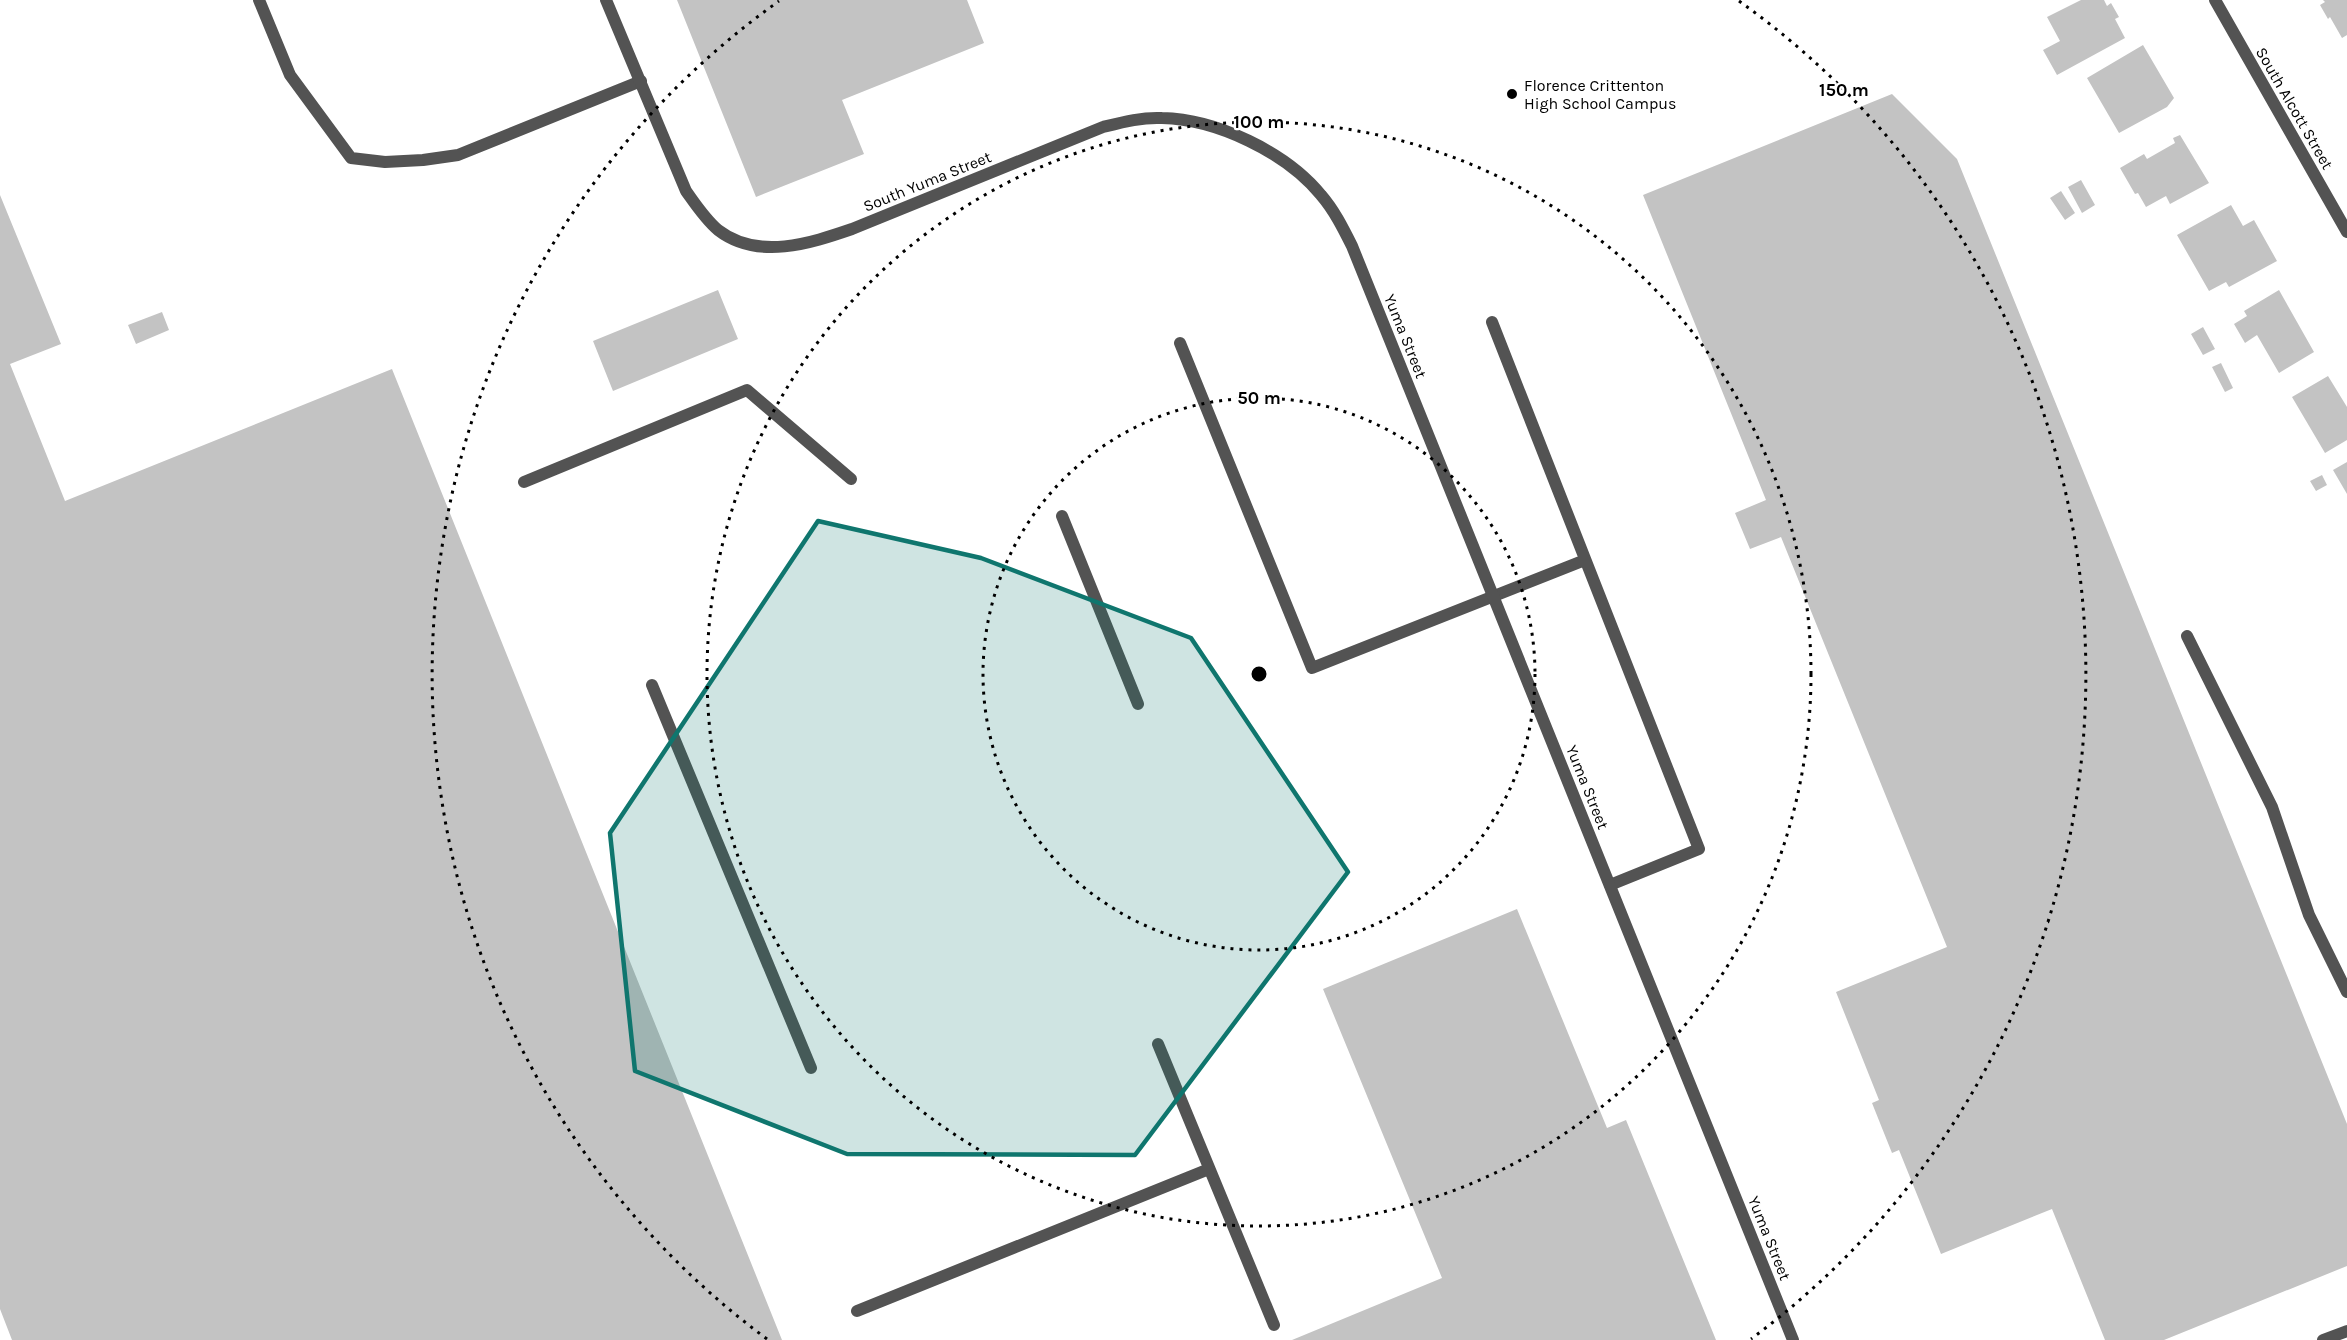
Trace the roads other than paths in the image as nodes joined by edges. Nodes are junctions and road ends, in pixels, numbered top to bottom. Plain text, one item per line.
1 (259, 0) edge
2 (606, 0) edge
3 (2215, 0) edge
4 (640, 81) junction
5 (2347, 232) edge
6 (1352, 246) joint
7 (1492, 322) dead end
8 (1180, 343) dead end
9 (851, 479) dead end
10 (524, 482) dead end
11 (1062, 516) dead end
12 (1585, 560) junction
13 (1494, 595) junction
14 (2187, 636) dead end
15 (652, 686) dead end
16 (1138, 704) dead end
17 (1610, 885) junction
18 (2347, 992) edge
19 (1158, 1044) dead end
20 (811, 1068) dead end
21 (1209, 1170) junction
22 (857, 1311) dead end
23 (1274, 1324) dead end
24 (2347, 1330) edge
25 (1793, 1340) edge
26 (2323, 1340) edge

1 - 4 street
2 - 4 street, South Yuma Street
3 - 5 street, South Alcott Street
4 - 6 street, South Yuma Street
6 - 13 street, Yuma Street
7 - 12 street
8 - 13 street
9 - 10 street
11 - 16 street
12 - 13 street
12 - 17 street
13 - 17 street, Yuma Street
14 - 18 street
15 - 20 street
17 - 25 street, Yuma Street
19 - 21 street
21 - 22 street
21 - 23 street
24 - 26 street

